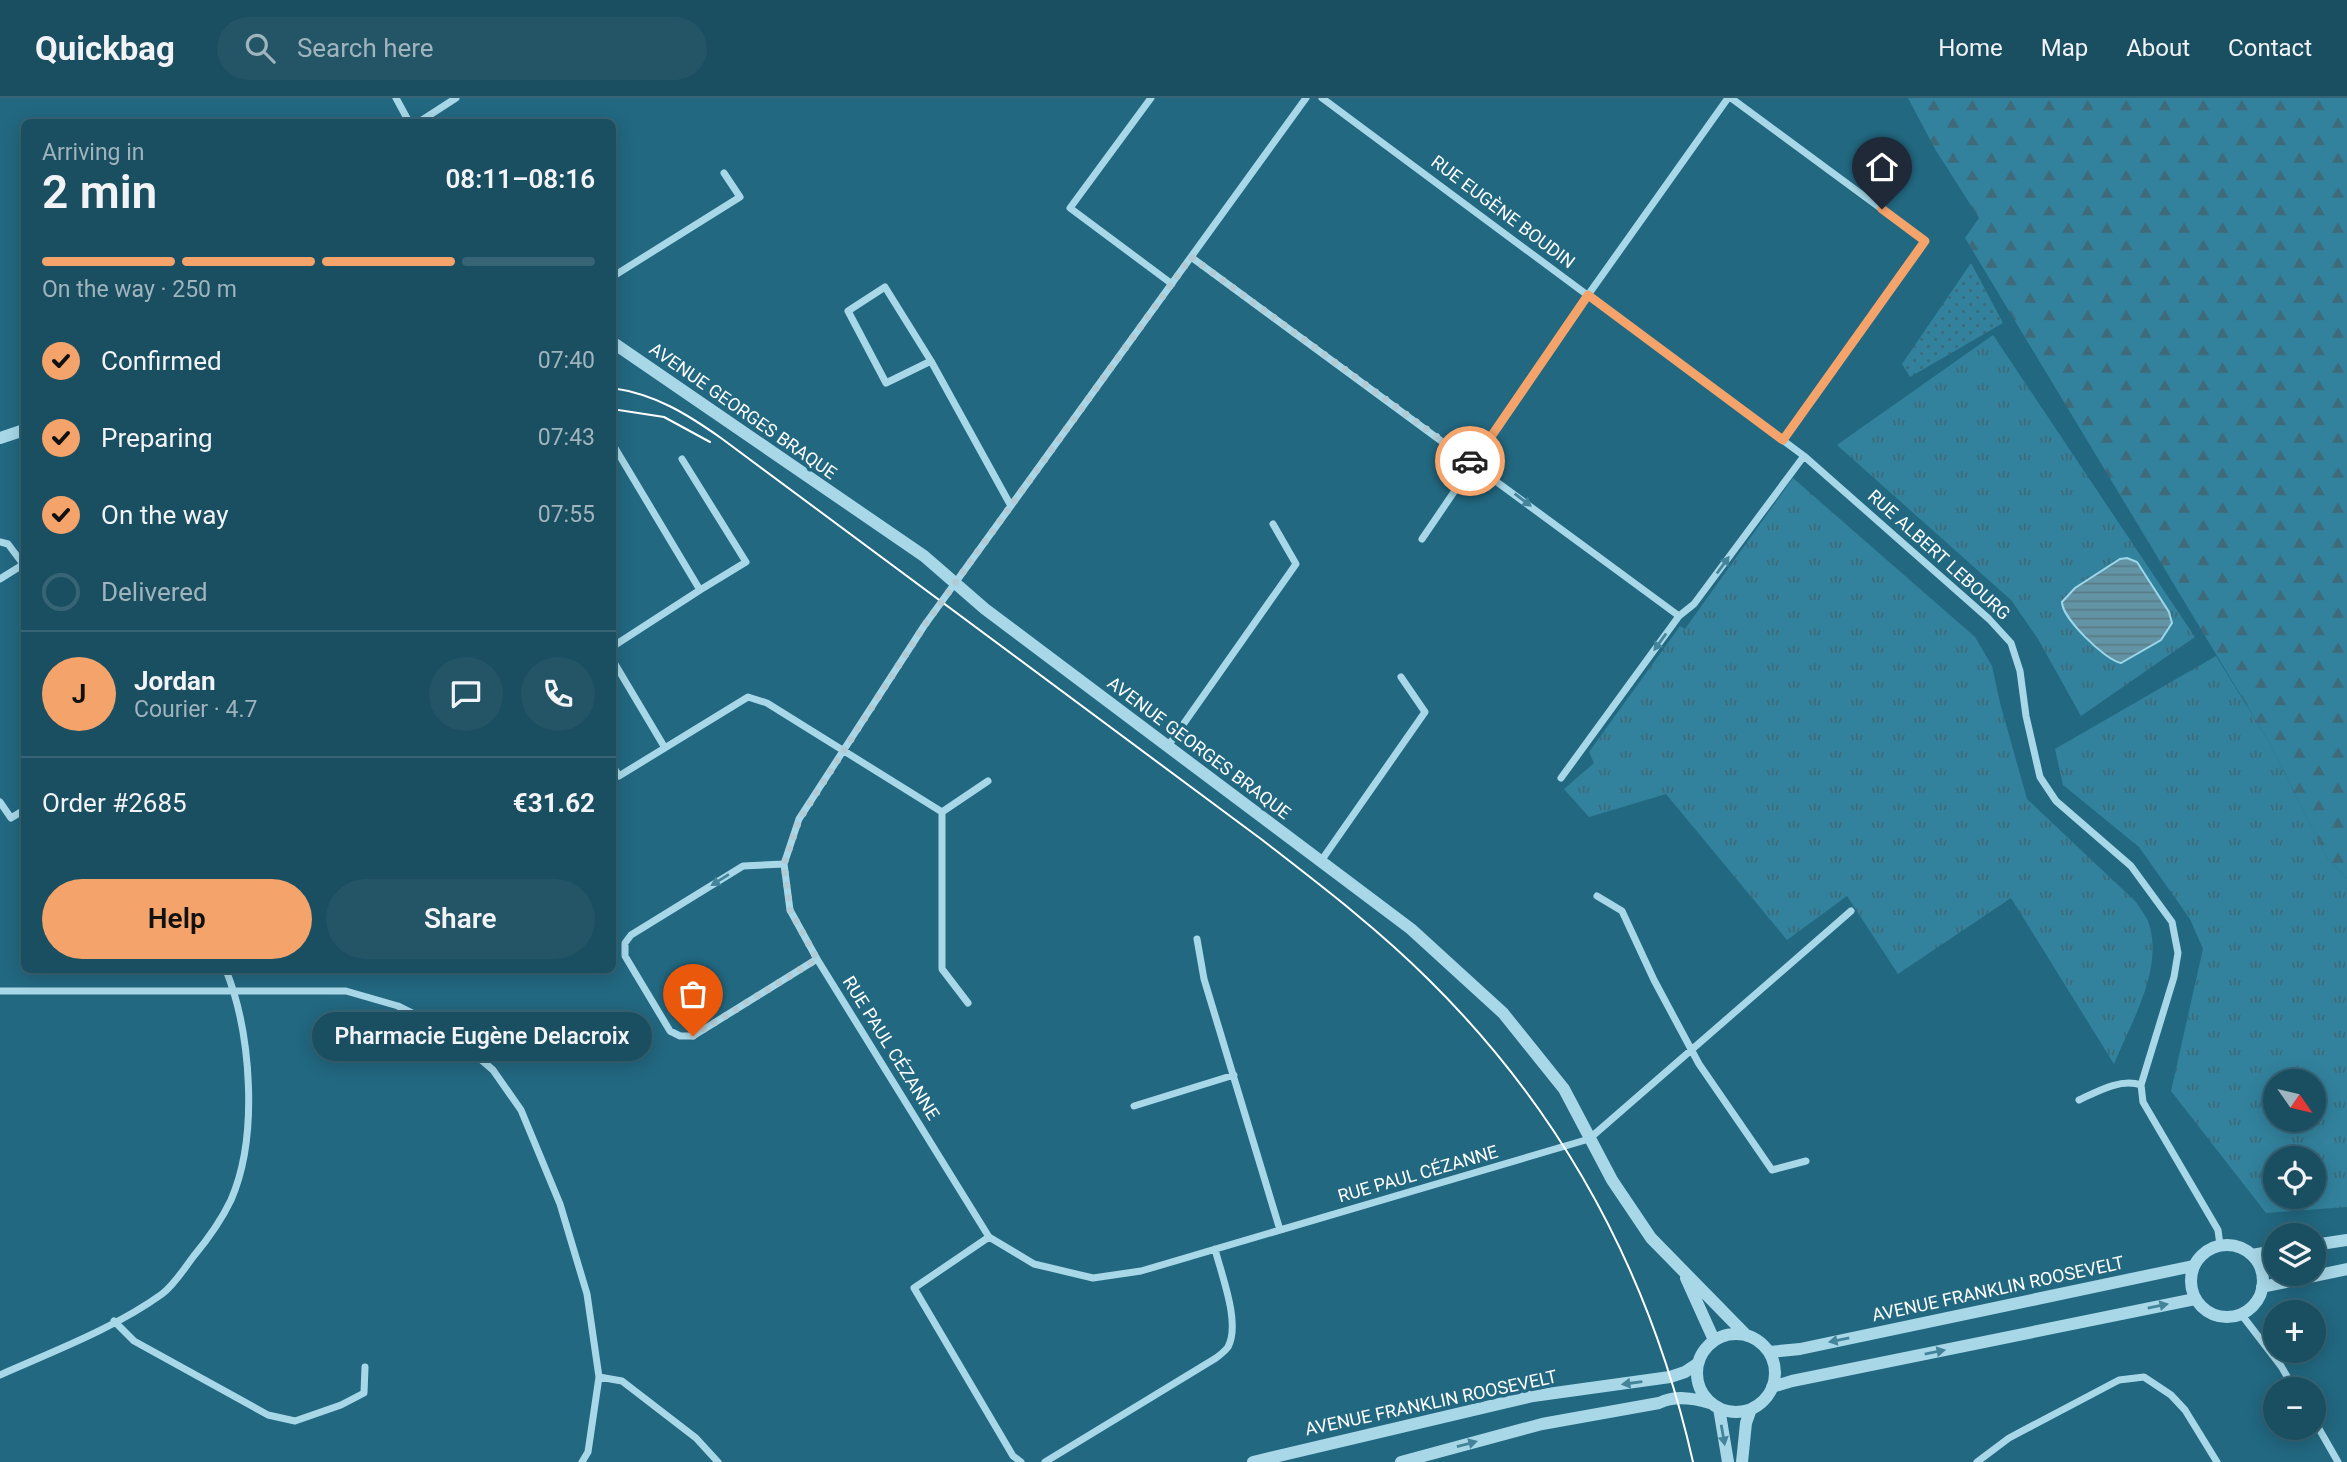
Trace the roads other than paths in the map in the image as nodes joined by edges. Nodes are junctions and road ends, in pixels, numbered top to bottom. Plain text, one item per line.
1 (396, 98) edge
2 (456, 98) edge
3 (1151, 98) edge
4 (1306, 98) edge
5 (1322, 98) edge
6 (1729, 98) edge
7 (408, 119) edge
8 (424, 119) edge
9 (724, 173) dead end
10 (1191, 257) junction
11 (616, 274) edge
12 (1172, 284) junction
13 (1588, 295) junction
14 (616, 345) edge
15 (931, 361) junction
16 (21, 431) edge
17 (0, 438) edge
18 (1783, 440) junction
19 (616, 450) edge
20 (1804, 456) junction
21 (682, 459) dead end
22 (1473, 463) junction
23 (1011, 506) junction
24 (1273, 524) dead end
25 (1422, 540) dead end
26 (0, 542) edge
27 (21, 560) edge
28 (21, 566) edge
29 (0, 579) edge
30 (955, 583) junction
31 (700, 590) junction
32 (1679, 616) junction
33 (616, 644) edge
34 (616, 666) edge
35 (1401, 677) dead end
36 (1168, 746) junction
37 (665, 748) junction
38 (844, 751) junction
39 (616, 770) edge
40 (1562, 778) dead end
41 (988, 780) dead end
42 (0, 802) edge
43 (21, 812) edge
44 (942, 812) junction
45 (1321, 861) junction
46 (784, 864) junction
47 (1597, 896) dead end
48 (1851, 911) dead end
49 (1197, 939) dead end
50 (817, 959) junction
51 (227, 973) edge
52 (0, 991) edge
53 (234, 991) junction
54 (968, 1003) dead end
55 (1692, 1050) junction
56 (1234, 1075) junction
57 (2141, 1085) junction
58 (2079, 1100) dead end
59 (1135, 1106) dead end
60 (1589, 1139) junction
61 (1806, 1161) dead end
62 (1280, 1230) junction
63 (989, 1237) junction
64 (2347, 1240) edge
65 (2326, 1243) edge
66 (2220, 1245) junction
67 (1215, 1249) junction
68 (2263, 1253) edge
69 (2252, 1255) junction
70 (1680, 1265) junction
71 (2193, 1266) junction
72 (2347, 1269) edge
73 (2262, 1287) junction
74 (2195, 1299) junction
75 (2241, 1314) junction
76 (114, 1321) junction
77 (1746, 1335) junction
78 (1714, 1340) junction
79 (1769, 1352) junction
80 (1697, 1364) junction
81 (365, 1367) dead end
82 (0, 1374) edge
83 (599, 1377) junction
84 (2287, 1377) edge
85 (1772, 1387) junction
86 (1715, 1406) junction
87 (1751, 1409) junction
88 (2325, 1440) edge
89 (582, 1462) edge
90 (718, 1462) edge
91 (1021, 1462) edge
92 (1045, 1462) edge
93 (1253, 1462) edge
94 (1401, 1462) edge
95 (1728, 1462) edge
96 (1742, 1462) edge
97 (1977, 1462) edge
98 (2217, 1462) edge
99 (2338, 1462) edge

1 - 7 street
2 - 8 street
3 - 12 street
4 - 10 street, RUE PAUL CÉZANNE
5 - 13 street, RUE EUGÈNE BOUDIN
6 - 13 street
6 - 18 street
9 - 11 street
10 - 12 street, RUE PAUL CÉZANNE
10 - 22 street
12 - 23 street, RUE PAUL CÉZANNE
13 - 18 street, RUE EUGÈNE BOUDIN
13 - 22 street
14 - 30 street, AVENUE GEORGES BRAQUE
15 - 15 street
15 - 23 street
16 - 17 street
18 - 20 street, RUE EUGÈNE BOUDIN
19 - 31 street
32 -> 20 street
20 - 57 street, RUE ALBERT LEBOURG
21 - 31 street
22 - 25 street
22 -> 32 street
23 - 30 street, RUE PAUL CÉZANNE
24 - 36 street
26 - 27 street
28 - 29 street
30 - 36 street, AVENUE GEORGES BRAQUE
30 - 38 street, RUE PAUL CÉZANNE
31 - 33 street
32 -> 40 street
34 - 37 street
35 - 45 street
36 - 45 street, AVENUE GEORGES BRAQUE
37 - 38 street
37 - 39 street
38 - 44 street
38 - 46 street, RUE PAUL CÉZANNE
41 - 44 street
42 - 43 street
44 - 54 street
45 - 60 street, AVENUE GEORGES BRAQUE
46 - 50 street, RUE PAUL CÉZANNE
46 -> 50 street
47 - 55 street
48 - 55 street
49 - 56 street
50 - 63 street, RUE PAUL CÉZANNE
51 - 53 street
52 - 53 street
53 - 76 street
53 - 83 street
55 - 60 street
55 - 61 street
56 - 59 street
56 - 62 street
57 - 58 street
57 - 66 street
60 - 62 street, RUE PAUL CÉZANNE
60 - 70 street, AVENUE GEORGES BRAQUE
62 - 67 street, RUE PAUL CÉZANNE
63 - 67 street, RUE PAUL CÉZANNE
63 - 91 street
64 - 65 street
66 - 69 street
66 - 71 street
67 - 92 street
68 - 69 street
69 - 73 street
70 - 77 street, AVENUE GEORGES BRAQUE
70 - 78 street, AVENUE GEORGES BRAQUE
71 - 74 street
71 -> 79 street, AVENUE FRANKLIN ROOSEVELT
72 - 73 street
73 - 75 street
74 - 75 street
85 -> 74 street
75 - 84 street
76 - 81 street
76 - 82 street
77 - 78 street
77 - 79 street
78 - 80 street
79 - 85 street
80 - 86 street
80 -> 93 street, AVENUE FRANKLIN ROOSEVELT
83 - 89 street
83 - 90 street
85 - 87 street
86 - 87 street
94 -> 86 street
86 -> 95 street
87 - 96 street
88 - 99 street
97 - 98 street

